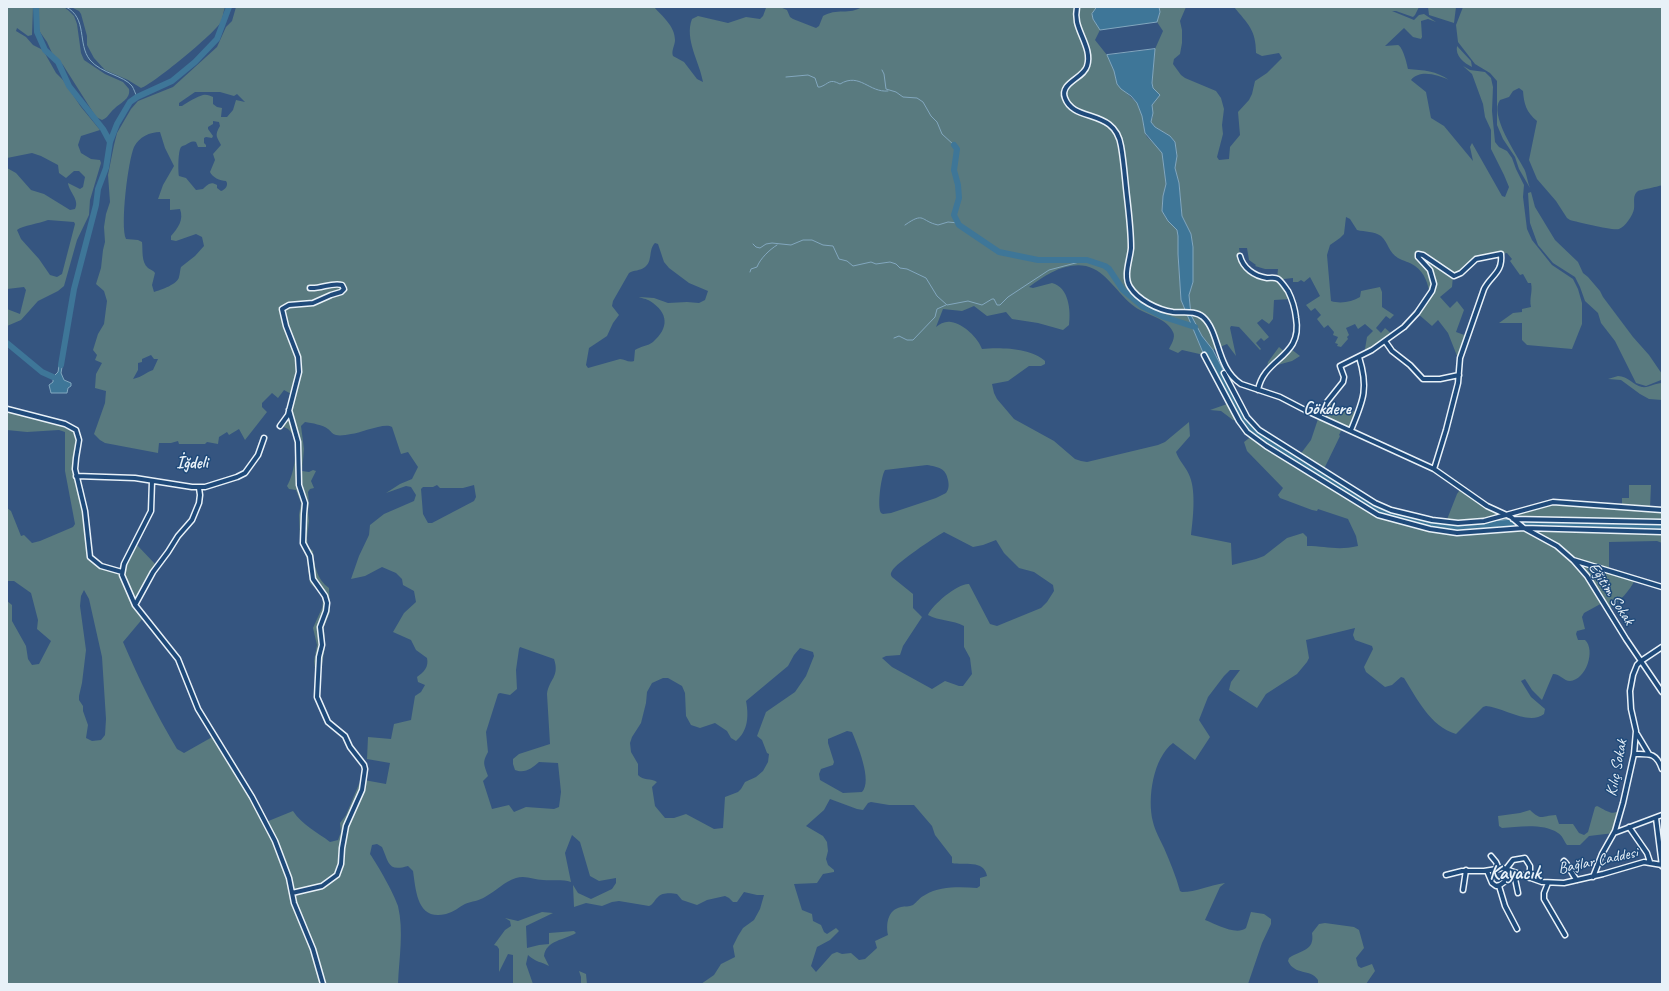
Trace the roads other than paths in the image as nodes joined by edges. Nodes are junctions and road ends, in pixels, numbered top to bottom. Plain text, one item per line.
1 (1077, 7) edge
2 (1240, 256) dead end
3 (310, 288) dead end
4 (1385, 341) junction
5 (1204, 355) dead end
6 (1359, 358) junction
7 (1222, 374) junction
8 (1459, 375) junction
9 (1258, 390) junction
10 (7, 409) edge
11 (289, 410) junction
12 (1319, 416) junction
13 (280, 426) dead end
14 (1351, 430) junction
15 (264, 438) dead end
16 (1434, 469) junction
17 (76, 476) junction
18 (152, 481) junction
19 (199, 488) junction
20 (1662, 510) edge
21 (1505, 515) junction
22 (1411, 516) junction
23 (1514, 520) junction
24 (1662, 522) edge
25 (1409, 523) junction
26 (1522, 527) junction
27 (1662, 532) edge
28 (1573, 560) junction
29 (122, 572) junction
30 (1662, 587) edge
31 (135, 605) junction
32 (1662, 647) edge
33 (1641, 661) junction
34 (1662, 692) edge
35 (1636, 732) junction
36 (1634, 754) junction
37 (1649, 754) junction
38 (1662, 769) edge
39 (1662, 815) edge
40 (1656, 818) junction
41 (1629, 827) junction
42 (1614, 833) junction
43 (1491, 856) dead end
44 (1564, 861) dead end
45 (1650, 862) junction
46 (1662, 865) edge
47 (1499, 869) junction
48 (1506, 869) junction
49 (1466, 870) junction
50 (1487, 871) junction
51 (1514, 874) junction
52 (1446, 875) dead end
53 (1593, 877) junction
54 (1530, 878) junction
55 (1576, 880) junction
56 (1548, 883) junction
57 (1499, 886) junction
58 (1463, 890) dead end
59 (292, 893) junction
60 (1518, 893) dead end
61 (1517, 930) dead end
62 (1565, 935) dead end
63 (323, 984) edge

1 - 7 street
2 - 9 street
3 - 11 street
4 - 6 street
4 - 8 street
4 - 8 street
5 - 7 street
6 - 12 street
6 - 14 street
7 - 9 street
7 - 22 street
7 - 25 street
8 - 16 street
9 - 12 street
10 - 17 street
11 - 13 street
11 - 59 street
12 - 14 street
14 - 16 street
15 - 19 street
16 - 21 street
17 - 18 street
17 - 29 street
18 - 19 street
18 - 29 street
19 - 31 street
20 - 21 street
21 - 22 street
21 - 23 street
22 - 25 street
23 - 24 street
23 - 26 street
25 - 26 street
26 - 27 street
26 - 28 street, Eğitim Sokak
28 - 30 street
28 - 33 street, Eğitim Sokak
29 - 31 street
31 - 59 street
32 - 33 street
33 - 34 street, Eğitim Sokak
33 - 35 street, Kılıç Sokak
35 - 36 street, Kılıç Sokak
35 - 37 street
36 - 37 street
36 - 42 street, Kılıç Sokak
37 - 38 street
39 - 40 street
40 - 41 street
40 - 46 street
41 - 42 street
41 - 45 street
42 - 53 street, Kılıç Sokak
43 - 47 street
44 - 55 street
45 - 46 street, Bağlar Caddesi
45 - 53 street, Bağlar Caddesi
47 - 48 street, Bağlar Caddesi
47 - 50 street, Bağlar Caddesi
48 - 51 street, Bağlar Caddesi
48 - 54 street
49 - 50 street, Bağlar Caddesi
49 - 52 street, Bağlar Caddesi
49 - 58 street
50 - 57 street
51 - 54 street, Bağlar Caddesi
51 - 57 street
51 - 60 street
53 - 55 street, Bağlar Caddesi
54 - 56 street, Bağlar Caddesi
55 - 56 street, Bağlar Caddesi
56 - 62 street
57 - 61 street
59 - 63 street

